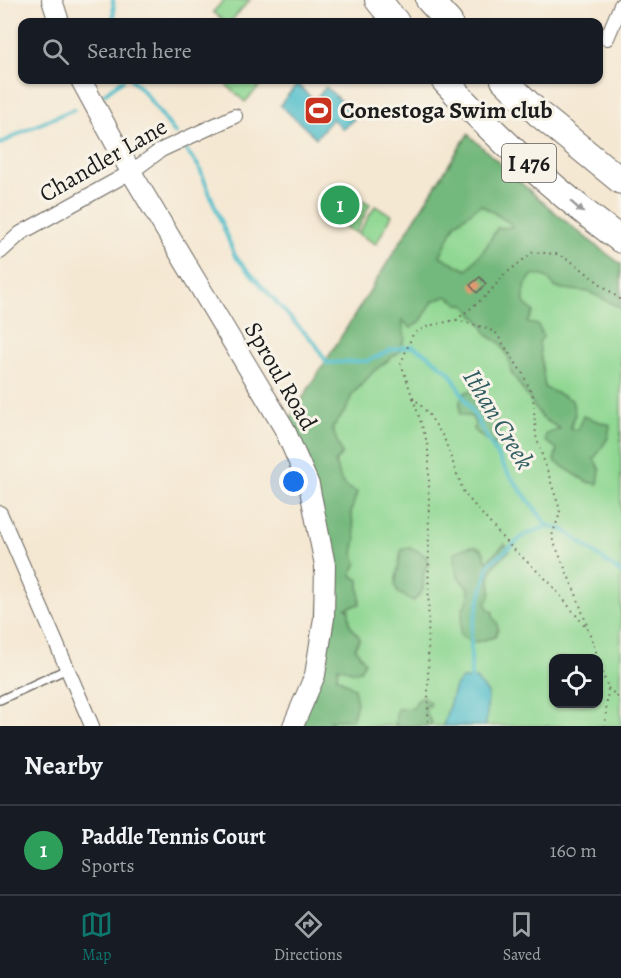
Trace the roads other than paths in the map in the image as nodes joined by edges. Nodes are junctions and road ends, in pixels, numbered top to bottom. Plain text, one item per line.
1 (52, 0) edge
2 (378, 0) edge
3 (429, 0) edge
4 (621, 5) edge
5 (58, 18) edge
6 (393, 18) edge
7 (445, 18) edge
8 (607, 38) dead end
9 (83, 84) edge
10 (448, 84) edge
11 (508, 84) edge
12 (235, 116) dead end
13 (131, 172) junction
14 (621, 181) edge
15 (621, 240) edge
16 (0, 252) edge
17 (0, 513) edge
18 (68, 669) junction
19 (0, 700) edge
20 (92, 726) edge
21 (293, 726) edge

1 - 5 main road
2 - 6 highway
3 - 7 highway
4 - 8 street
9 - 13 main road, Sproul Road
10 -> 15 highway, I 476
11 - 14 highway, I 476
12 - 13 street, Chandler Lane
13 - 16 street, Chandler Lane
13 - 21 main road, Sproul Road
17 - 18 street
18 - 19 lane
18 - 20 street

